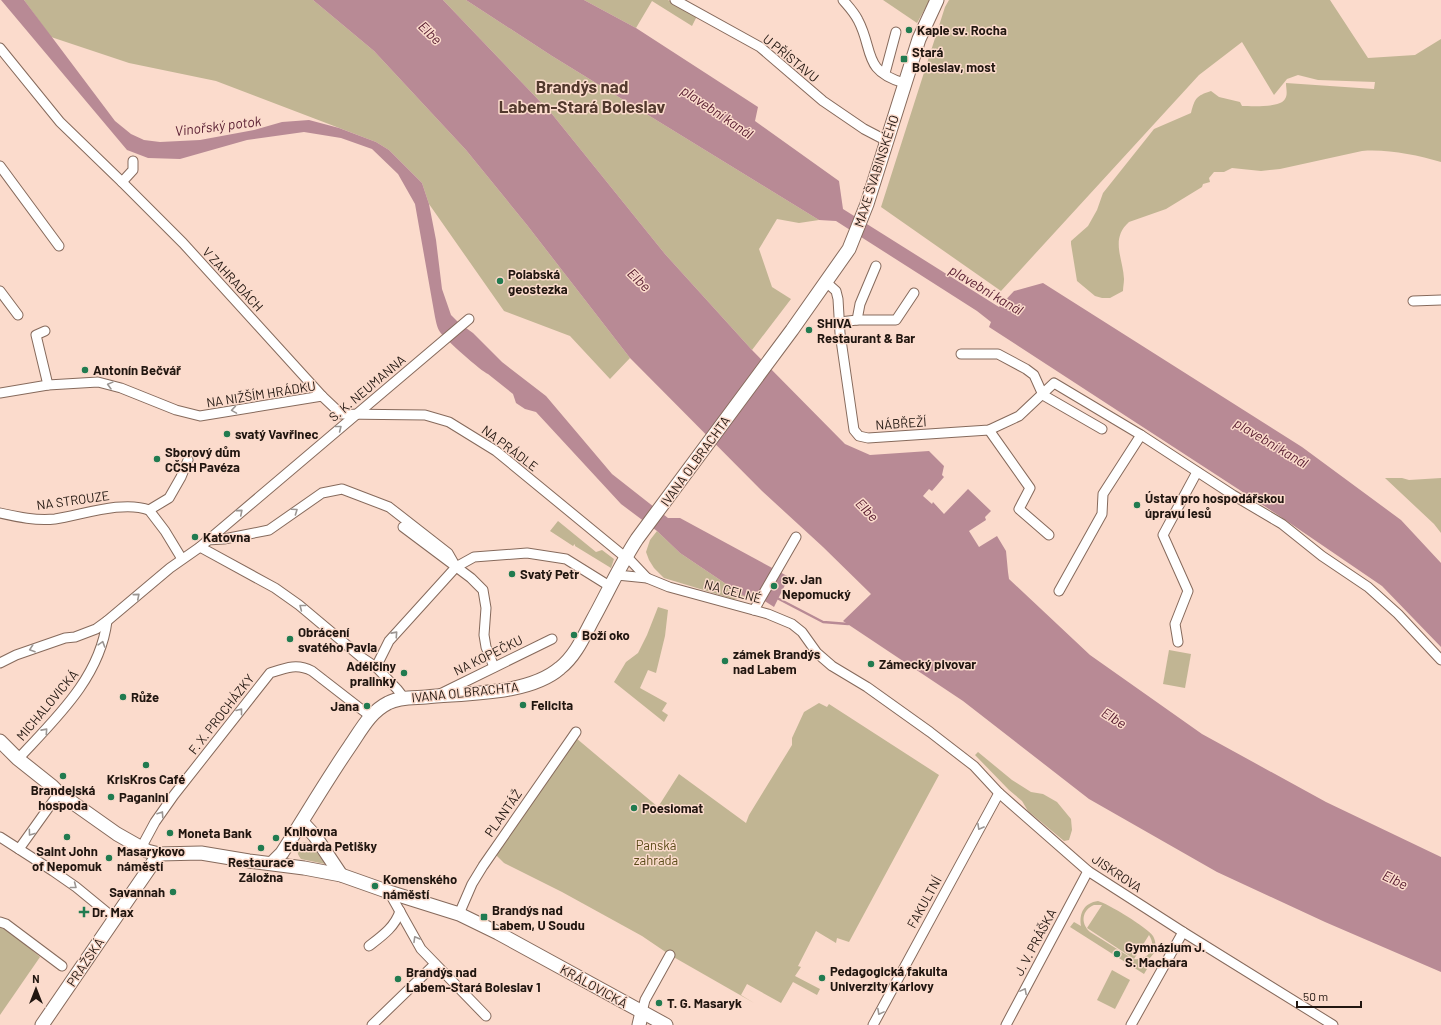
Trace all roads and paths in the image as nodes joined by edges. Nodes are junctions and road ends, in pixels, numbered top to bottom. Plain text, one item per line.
1 (675, 0) edge
2 (843, 0) edge
3 (937, 0) edge
4 (896, 32) dead end
5 (0, 48) edge
6 (884, 74) junction
7 (904, 83) junction
8 (887, 141) junction
9 (133, 161) dead end
10 (0, 166) edge
11 (122, 182) junction
12 (59, 246) dead end
13 (876, 266) dead end
14 (826, 282) junction
15 (0, 291) edge
16 (914, 293) dead end
17 (1441, 300) edge
18 (1413, 301) dead end
19 (18, 315) dead end
20 (469, 319) dead end
21 (856, 320) junction
22 (840, 322) junction
23 (792, 330) joint
24 (45, 332) dead end
25 (961, 354) dead end
26 (48, 385) junction
27 (0, 393) edge
28 (1043, 395) junction
29 (322, 396) junction
30 (356, 415) junction
31 (1102, 429) dead end
32 (989, 430) junction
33 (1141, 436) junction
34 (188, 460) dead end
35 (1197, 472) junction
36 (149, 510) junction
37 (0, 513) edge
38 (403, 527) dead end
39 (1050, 535) dead end
40 (796, 537) dead end
41 (207, 540) junction
42 (200, 547) junction
43 (625, 557) junction
44 (182, 559) junction
45 (456, 567) junction
46 (617, 575) junction
47 (647, 578) junction
48 (611, 587) junction
49 (1059, 592) dead end
50 (754, 610) junction
51 (107, 621) junction
52 (552, 639) dead end
53 (1178, 642) dead end
54 (1441, 660) edge
55 (0, 664) edge
56 (376, 667) junction
57 (494, 667) junction
58 (437, 696) junction
59 (404, 698) junction
60 (906, 715) joint
61 (370, 716) junction
62 (576, 732) dead end
63 (0, 741) edge
64 (18, 759) junction
65 (56, 789) junction
66 (999, 793) junction
67 (302, 822) junction
68 (0, 837) edge
69 (141, 848) junction
70 (19, 849) junction
71 (159, 854) junction
72 (272, 863) junction
73 (1088, 871) junction
74 (341, 875) junction
75 (389, 892) junction
76 (400, 911) junction
77 (459, 914) junction
78 (115, 919) junction
79 (0, 922) edge
80 (1183, 932) junction
81 (369, 946) dead end
82 (670, 956) dead end
83 (435, 964) junction
84 (62, 966) dead end
85 (642, 1012) junction
86 (486, 1016) dead end
87 (42, 1025) edge
88 (372, 1025) edge
89 (639, 1025) edge
90 (666, 1025) edge
91 (873, 1025) edge
92 (1006, 1025) edge
93 (1131, 1025) edge
94 (1333, 1025) edge

1 - 8 street, U PŘÍSTAVU
2 - 6 street
3 - 7 main road, MAXE ŠVABINSKÉHO
4 - 6 street
5 - 11 street, V ZAHRADÁCH
6 - 7 street
7 - 8 main road, MAXE ŠVABINSKÉHO
8 - 14 main road, MAXE ŠVABINSKÉHO
9 - 11 street
10 - 12 street
11 - 29 street, V ZAHRADÁCH
13 - 21 street
14 - 22 street, NÁBŘEŽÍ
14 - 23 main road, MAXE ŠVABINSKÉHO
15 - 19 street
16 - 21 street
17 - 18 street
20 - 30 street, S. K. NEUMANNA
21 - 22 street
22 - 32 street, NÁBŘEŽÍ
23 - 43 main road, IVANA OLBRACHTA
24 - 26 street
25 - 28 street
26 - 27 street, NA NIŽŠÍM HRÁDKU
29 -> 26 street, NA NIŽŠÍM HRÁDKU
28 - 31 street
28 - 32 street, NÁBŘEŽÍ
28 - 33 street, NÁBŘEŽÍ
29 - 30 street, NA NIŽŠÍM HRÁDKU
41 -> 30 street, S. K. NEUMANNA
30 - 43 street, NA PRÁDLE
32 - 39 street
33 - 35 street, NÁBŘEŽÍ
33 - 49 street
34 - 36 street
35 - 53 street
35 - 54 street, NÁBŘEŽÍ
36 - 37 street, NA STROUZE
36 - 44 street
38 - 45 street
40 - 50 street
41 - 42 street, S. K. NEUMANNA
41 -> 45 street
42 - 44 street, S. K. NEUMANNA
56 -> 42 street
43 - 46 main road, IVANA OLBRACHTA
43 - 47 street, NA PRÁDLE
51 -> 44 street, S. K. NEUMANNA
45 - 48 street
56 -> 45 street
45 - 57 street
46 - 47 street, NA CELNÉ
46 - 48 main road, IVANA OLBRACHTA
47 - 50 street, NA CELNÉ
48 - 58 main road, IVANA OLBRACHTA
50 - 60 street, NA CELNÉ
51 -> 55 street, S. K. NEUMANNA
64 -> 51 street, MICHALOVICKÁ
52 - 57 street, NA KOPEČKU
56 - 59 street
57 - 58 street, NA KOPEČKU
58 - 59 main road, IVANA OLBRACHTA
59 - 61 main road, IVANA OLBRACHTA
60 - 66 street, JISKROVA
61 - 67 main road, IVANA OLBRACHTA
69 -> 61 street, F. X. PROCHÁZKY
62 - 77 street, PLANTÁŽ
63 - 64 main road
64 - 65 main road
65 - 69 main road
65 -> 70 street
66 - 73 street, JISKROVA
66 -> 91 street, FAKULTNÍ
67 - 72 main road, IVANA OLBRACHTA
67 - 74 main road
68 - 70 street
69 - 71 main road
70 -> 78 street
71 - 72 main road
71 - 78 main road
72 - 74 main road, KRÁLOVICKÁ
73 - 80 street, JISKROVA
92 -> 73 street, J. V. PRÁŠKA
74 - 75 main road, KRÁLOVICKÁ
75 - 76 street
75 - 77 main road, KRÁLOVICKÁ
76 - 81 street
83 -> 76 street
77 - 85 main road, KRÁLOVICKÁ
78 - 87 main road, PRAŽSKÁ
79 - 84 street
80 - 93 street
80 - 94 street, JISKROVA
82 - 85 street
83 - 86 street
83 - 88 street
85 - 89 main road
85 - 90 main road, KRÁLOVICKÁ

